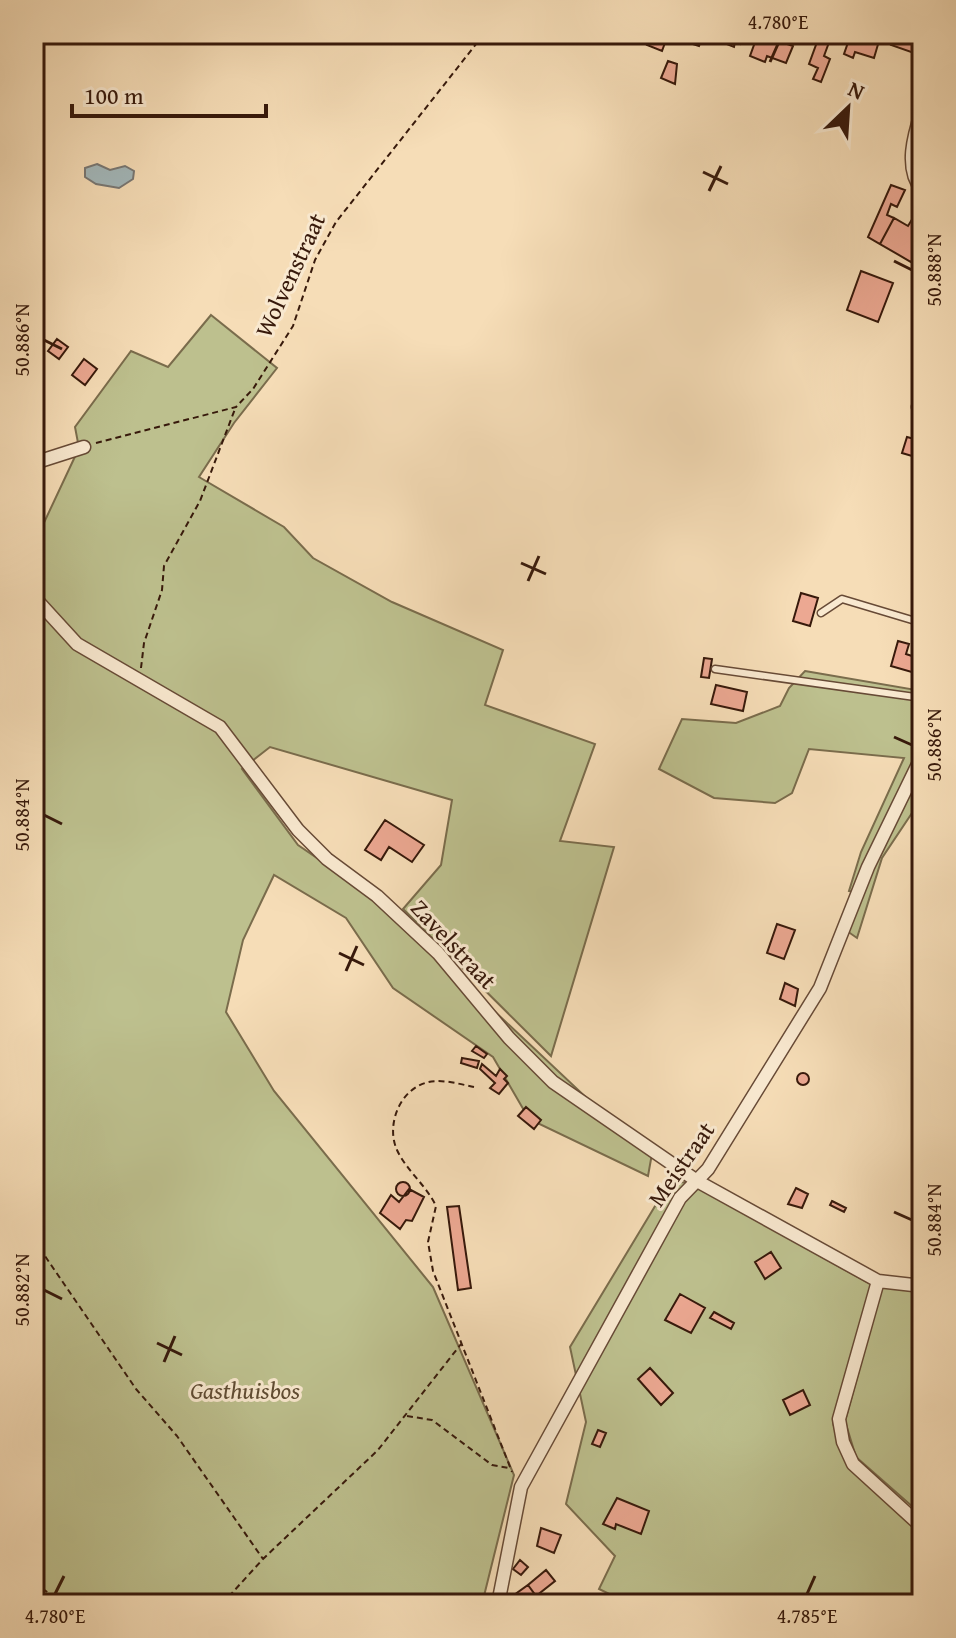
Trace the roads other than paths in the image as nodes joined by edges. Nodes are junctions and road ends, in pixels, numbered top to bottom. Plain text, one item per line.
1 (922, 110) edge
2 (922, 190) edge
3 (922, 394) edge
4 (922, 418) edge
5 (84, 447) road end
6 (34, 463) edge
7 (34, 597) edge
8 (821, 613) dead end
9 (922, 623) edge
10 (715, 669) dead end
11 (922, 698) edge
12 (922, 756) edge
13 (697, 1181) junction
14 (878, 1281) junction
15 (922, 1286) edge
16 (922, 1527) edge
17 (498, 1604) edge

1 - 2 street
3 - 4 street
5 - 6 street
7 - 13 street, Zavelstraat
8 - 9 lane
10 - 11 lane
12 - 13 street, Meistraat
13 - 14 street, Zavelstraat
13 - 17 street, Meistraat
14 - 15 street
14 - 16 street

